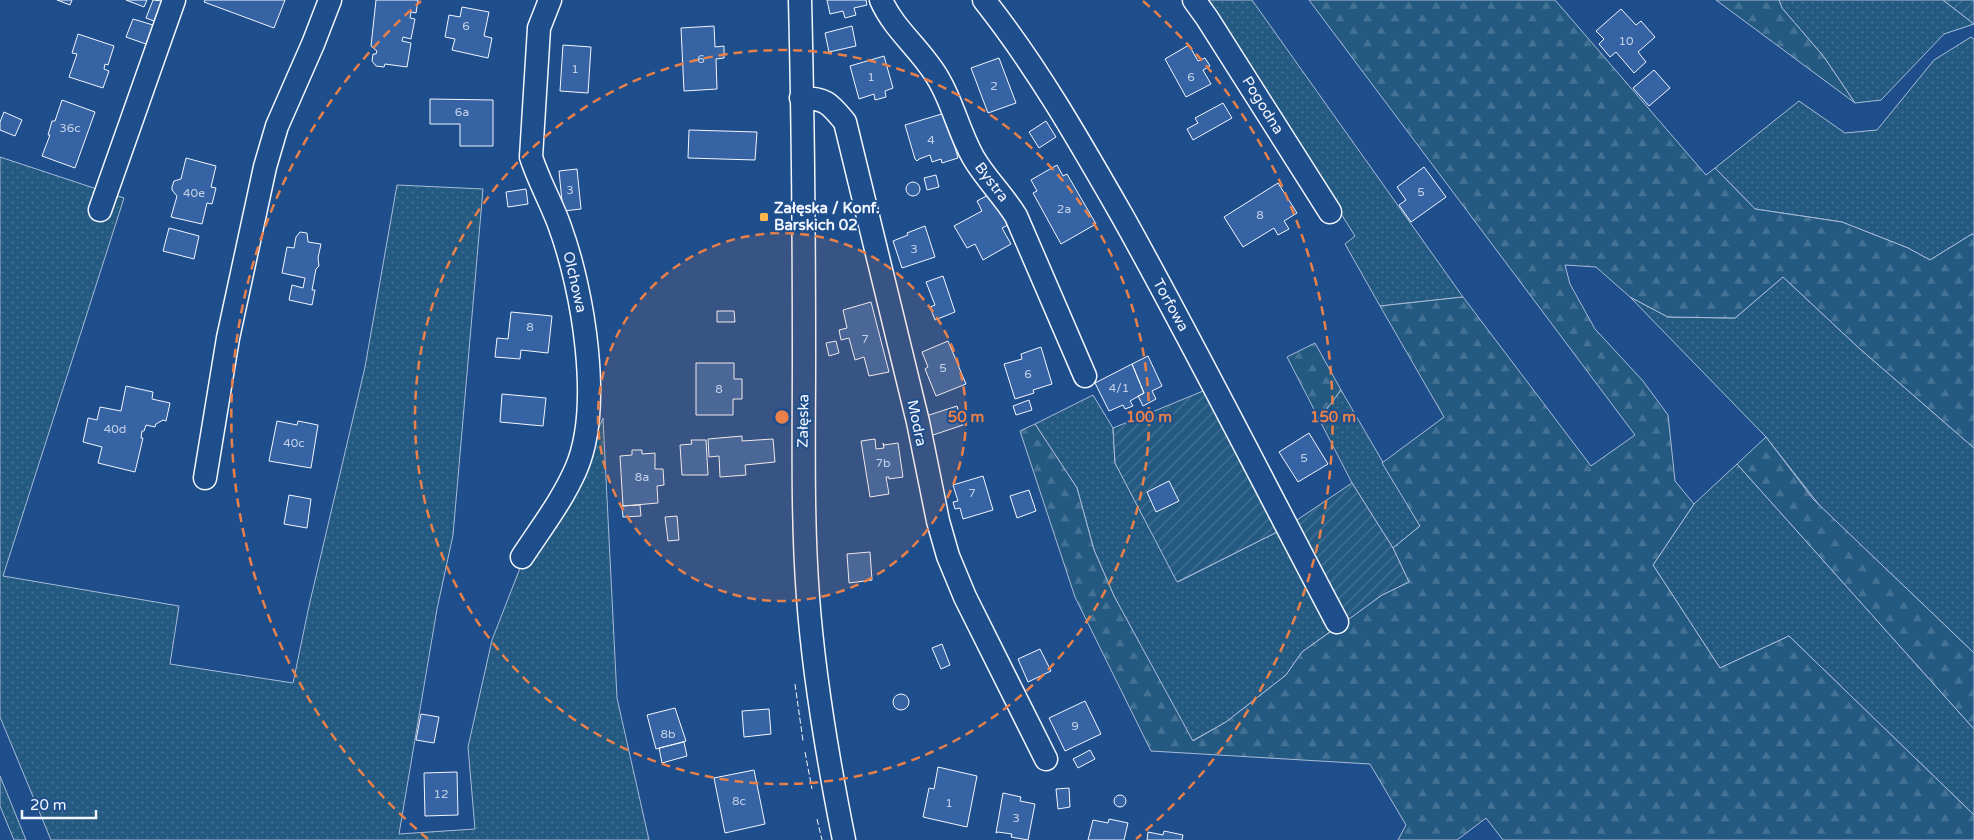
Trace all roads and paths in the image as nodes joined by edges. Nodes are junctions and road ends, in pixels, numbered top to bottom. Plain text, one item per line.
1 (174, 0) edge
2 (330, 0) edge
3 (550, 0) edge
4 (800, 0) edge
5 (881, 0) edge
6 (984, 0) edge
7 (1194, 0) edge
8 (802, 98) junction
9 (100, 210) dead end
10 (1330, 212) dead end
11 (1085, 376) dead end
12 (205, 478) dead end
13 (522, 557) dead end
14 (1337, 622) dead end
15 (1046, 759) dead end
16 (844, 840) edge

1 - 9 street
2 - 12 street
3 - 13 street, Olchowa
4 - 8 street, Załęska
5 - 11 street, Bystra
6 - 14 street, Torfowa
7 - 10 street, Pogodna
8 - 15 street, Modra
8 - 16 street, Załęska

